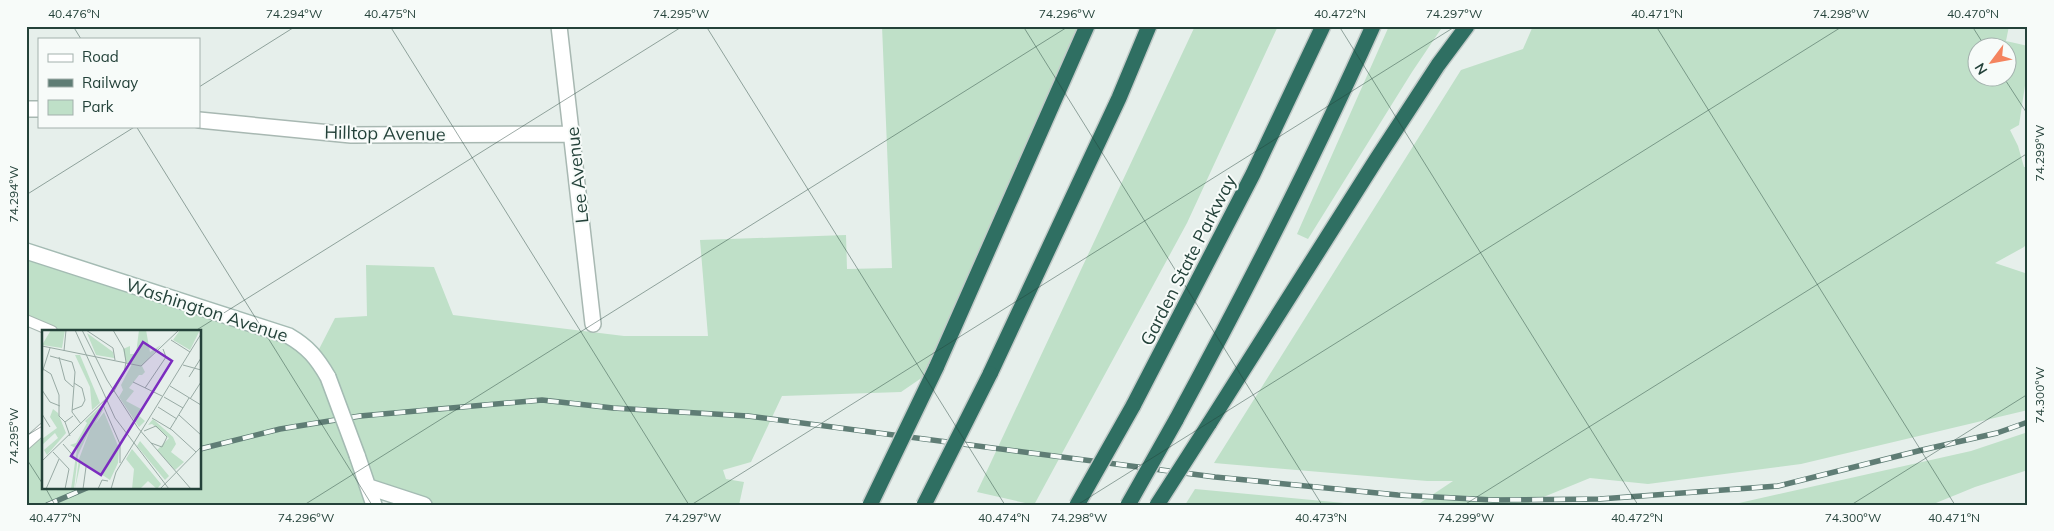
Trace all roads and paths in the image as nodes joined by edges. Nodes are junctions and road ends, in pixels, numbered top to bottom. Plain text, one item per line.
1 (559, 26) edge
2 (1087, 26) edge
3 (1150, 26) edge
4 (1323, 26) edge
5 (1373, 26) edge
6 (1467, 26) edge
7 (200, 120) edge
8 (572, 134) junction
9 (26, 251) edge
10 (26, 320) edge
11 (593, 324) dead end
12 (50, 330) edge
13 (42, 430) edge
14 (26, 444) edge
15 (369, 487) junction
16 (374, 505) edge
17 (424, 505) edge
18 (870, 505) edge
19 (924, 505) edge
20 (1077, 505) edge
21 (1128, 505) edge
22 (1157, 505) edge

1 - 8 street, Lee Avenue
2 - 18 highway, bridge
3 - 19 highway, bridge
4 - 20 highway, Garden State Parkway, bridge
5 - 21 highway, bridge
6 - 22 highway, bridge
7 - 8 street, Hilltop Avenue
8 - 11 street, Lee Avenue
9 - 15 street, Washington Avenue, bridge
10 - 12 lane
13 - 14 lane
15 - 16 street, Washington Avenue
15 - 17 street

